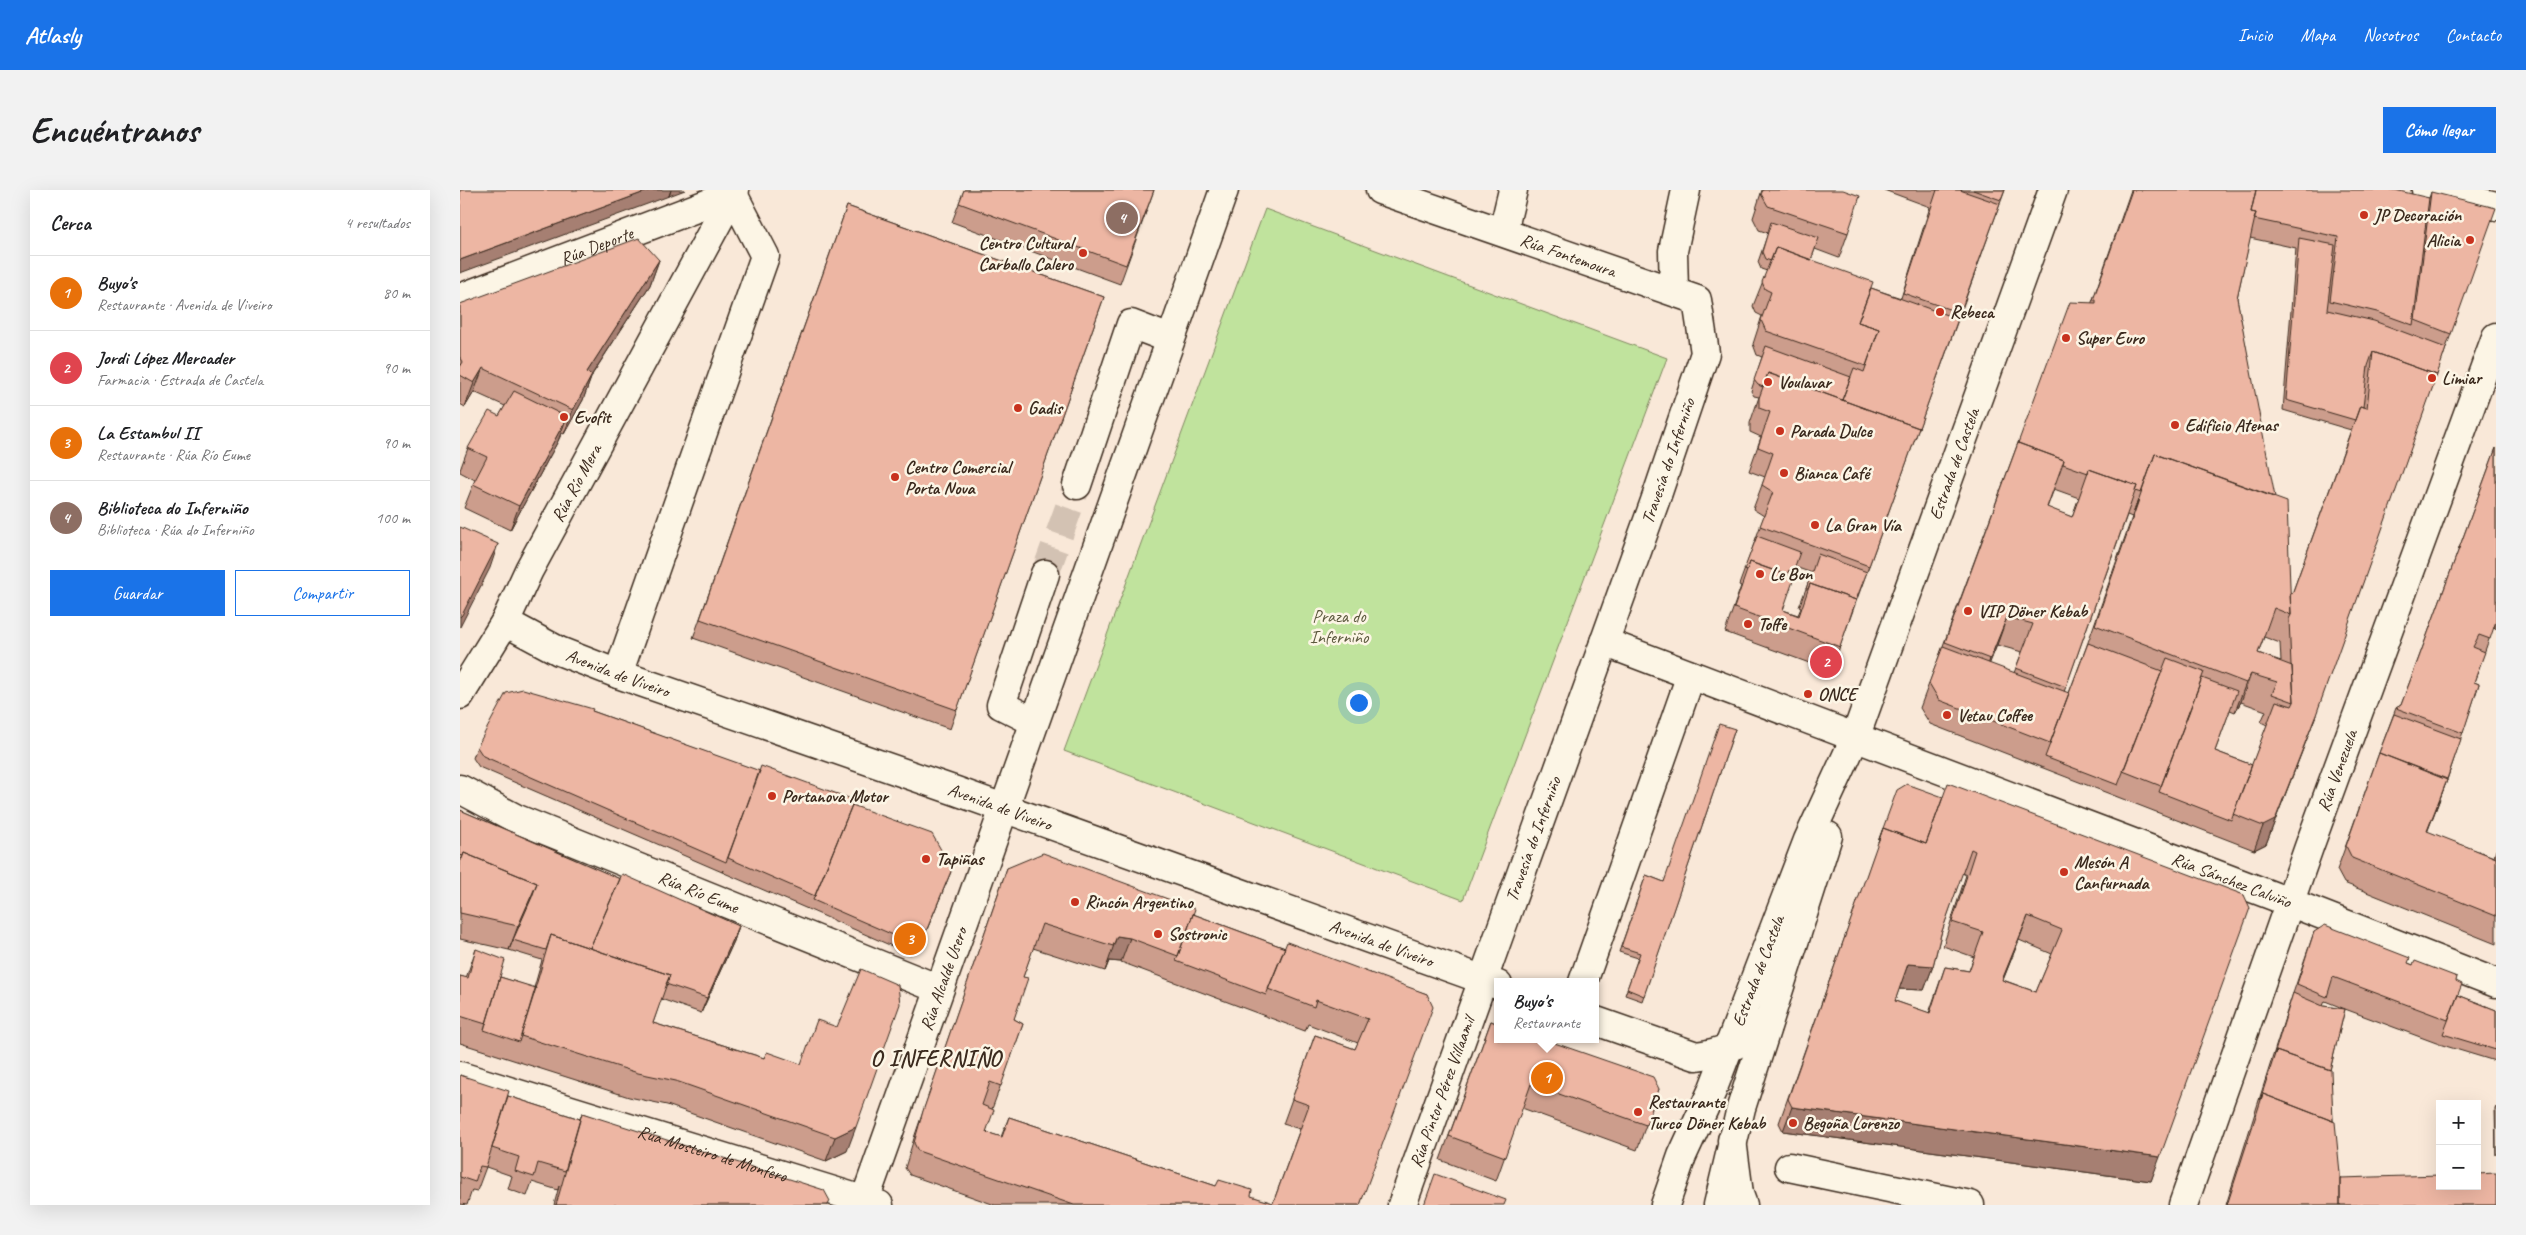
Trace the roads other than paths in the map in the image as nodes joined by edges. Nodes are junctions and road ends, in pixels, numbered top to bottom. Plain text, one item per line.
1 (1224, 190) edge
2 (1380, 190) edge
3 (1512, 190) edge
4 (1686, 190) edge
5 (2053, 190) edge
6 (2426, 190) edge
7 (734, 192) edge
8 (2496, 206) edge
9 (1503, 232) junction
10 (1674, 291) junction
11 (460, 298) edge
12 (2496, 337) edge
13 (1170, 340) junction
14 (1077, 486) tunnel mouth
15 (1045, 574) tunnel mouth
16 (506, 622) junction
17 (1604, 642) junction
18 (618, 674) junction
19 (1691, 675) junction
20 (460, 694) edge
21 (1033, 721) junction
22 (1855, 738) junction
23 (460, 789) edge
24 (1002, 808) junction
25 (2289, 902) junction
26 (1584, 978) edge
27 (1490, 982) edge
28 (2496, 982) edge
29 (939, 989) junction
30 (1768, 1020) junction
31 (1599, 1022) edge
32 (1728, 1048) junction
33 (1696, 1056) junction
34 (460, 1076) edge
35 (1694, 1129) junction
36 (1732, 1140) junction
37 (1789, 1167) dead end
38 (869, 1203) edge
39 (1402, 1205) edge
40 (1665, 1205) edge
41 (1718, 1205) edge
42 (1743, 1205) edge
43 (1970, 1205) edge
44 (2183, 1205) edge

1 - 13 main road, Rúa Alcalde Usero
2 - 9 main road
3 - 9 main road, Rúa Fontemoura
4 - 10 main road
5 - 22 main road, Estrada de Castela
6 - 8 main road
7 - 11 main road, Rúa Deporte
7 - 16 main road, Rúa Río Mera
7 - 18 main road
9 - 10 main road, Rúa Fontemoura
10 - 17 main road, Travesía do Inferniño
12 - 25 main road, Rúa Venezuela
13 - 14 main road
13 - 21 main road, Rúa Alcalde Usero
15 - 21 main road
16 - 18 main road, Avenida de Viveiro
16 - 20 main road, Rúa Río Mera
17 - 19 main road
17 - 27 main road, Travesía do Inferniño
18 - 24 main road, Avenida de Viveiro
19 - 22 main road
19 - 26 main road
21 - 24 main road, Rúa Alcalde Usero
22 - 25 main road, Rúa Sánchez Calviño
22 - 30 main road, Estrada de Castela
22 - 32 main road, Estrada de Castela
23 - 29 main road, Rúa Río Eume
24 - 27 main road, Avenida de Viveiro
24 - 29 main road, Rúa Alcalde Usero
25 - 28 main road, Rúa Sánchez Calviño
25 - 44 main road, Rúa Venezuela
27 - 39 main road, Rúa Pintor Pérez Villaamil
29 - 38 main road, Rúa Alcalde Usero
30 - 32 main road
30 - 36 main road, Estrada de Castela
31 - 33 main road
32 - 33 main road
32 - 35 main road, Estrada de Castela
33 - 35 main road
34 - 38 main road, Rúa Mosteiro de Monfero
35 - 40 main road, Estrada de Castela
36 - 41 main road, Estrada de Castela
36 - 42 main road
37 - 43 main road

